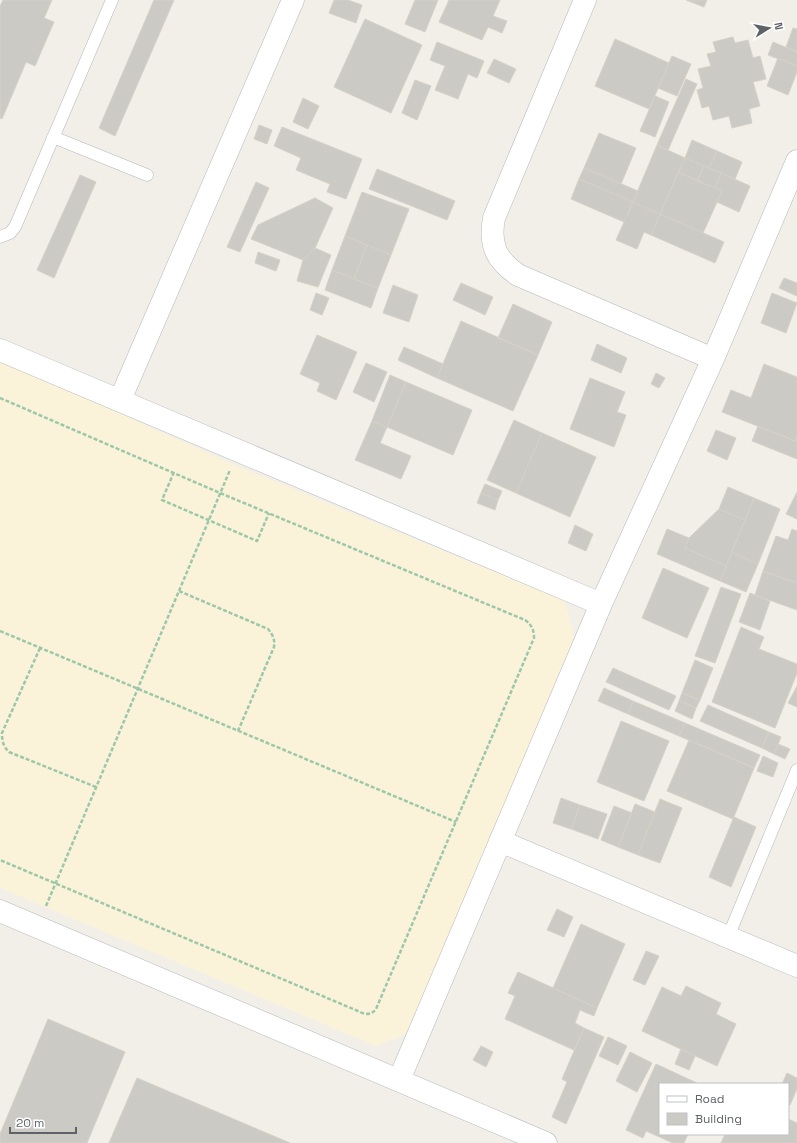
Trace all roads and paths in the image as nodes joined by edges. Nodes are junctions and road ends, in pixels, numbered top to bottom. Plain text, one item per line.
1 (112, 0) edge
2 (293, 0) edge
3 (585, 0) edge
4 (53, 137) junction
5 (797, 161) edge
6 (147, 175) dead end
7 (0, 237) edge
8 (0, 350) edge
9 (713, 359) junction
10 (0, 398) edge
11 (120, 400) junction
12 (238, 451) junction
13 (174, 472) junction
14 (220, 493) junction
15 (269, 513) junction
16 (209, 520) junction
17 (179, 591) junction
18 (601, 604) junction
19 (0, 631) edge
20 (40, 648) junction
21 (138, 689) junction
22 (238, 731) junction
23 (797, 770) edge
24 (96, 787) junction
25 (456, 822) junction
26 (500, 841) junction
27 (0, 860) edge
28 (56, 884) junction
29 (0, 911) edge
30 (38, 927) junction
31 (728, 937) junction
32 (797, 966) edge
33 (399, 1080) junction
34 (546, 1143) edge

1 - 4 lane
2 - 11 street
3 - 9 street
4 - 6 lane
4 - 7 lane
5 - 9 street
8 - 11 street
9 - 18 street
10 - 13 path
11 - 12 street
12 - 14 path
12 - 18 street
13 - 14 path
13 - 16 path
14 - 15 path
14 - 16 path
15 - 16 path
15 - 25 path
16 - 17 path
17 - 21 path
17 - 22 path
18 - 26 street
19 - 20 path
20 - 21 path
20 - 24 path
21 - 22 path
21 - 24 path
22 - 25 path
23 - 31 lane
24 - 28 path
25 - 28 path
26 - 31 street
26 - 33 street
27 - 28 path
28 - 30 path
29 - 30 street
30 - 33 street
31 - 32 street
33 - 34 street

